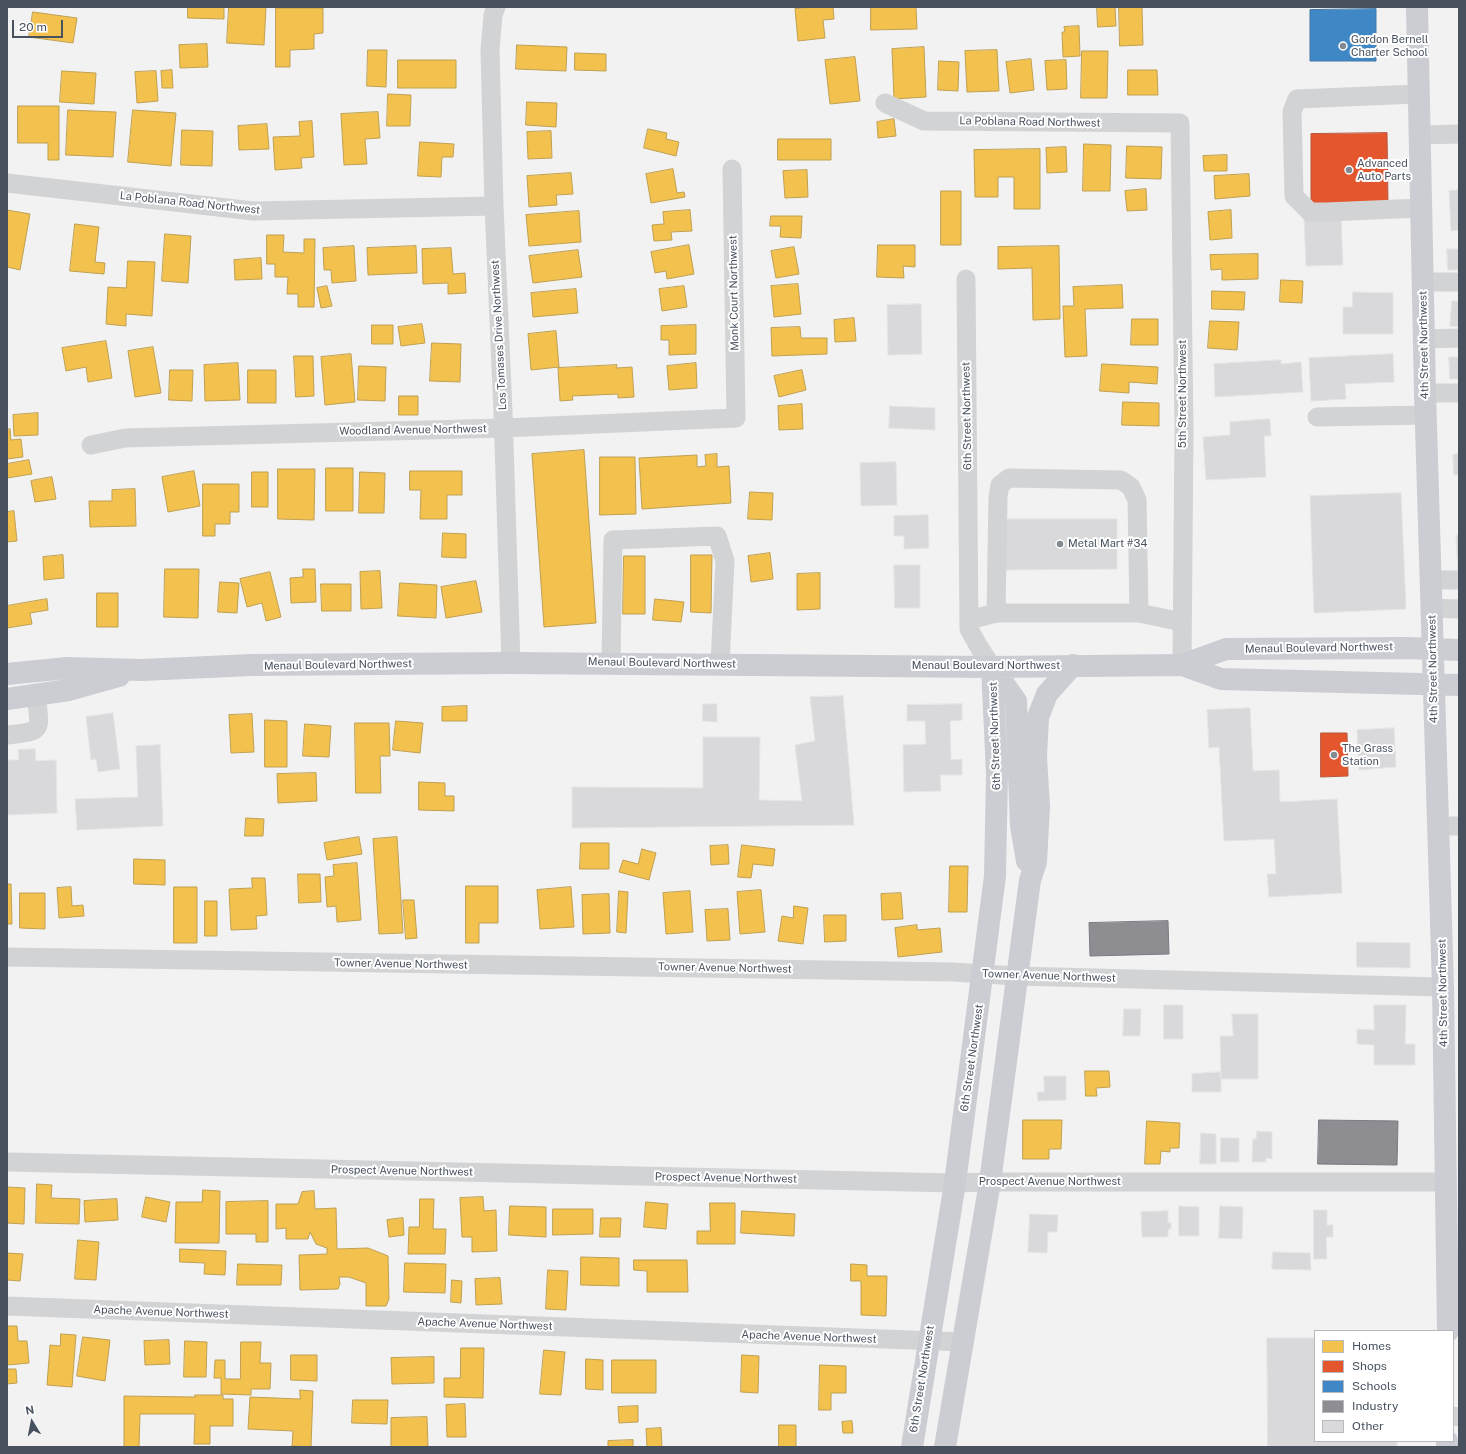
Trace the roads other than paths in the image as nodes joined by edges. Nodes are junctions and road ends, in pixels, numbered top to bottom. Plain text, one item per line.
1 (496, 7) edge
2 (1417, 7) edge
3 (1418, 94) junction
4 (885, 103) dead end
5 (1180, 123) joint
6 (1459, 134) edge
7 (1420, 135) junction
8 (732, 169) dead end
9 (7, 183) edge
10 (494, 206) junction
11 (1421, 208) junction
12 (966, 279) dead end
13 (1423, 282) junction
14 (1459, 282) edge
15 (1459, 338) edge
16 (1424, 339) junction
17 (1425, 393) junction
18 (1459, 393) edge
19 (1426, 415) junction
20 (1317, 417) dead end
21 (736, 418) joint
22 (503, 428) junction
23 (91, 445) dead end
24 (1431, 580) junction
25 (1459, 580) edge
26 (1432, 608) junction
27 (1459, 609) edge
28 (996, 613) junction
29 (1139, 613) junction
30 (969, 620) junction
31 (1182, 622) junction
32 (1433, 649) junction
33 (1459, 650) edge
34 (511, 663) junction
35 (611, 663) junction
36 (720, 664) junction
37 (1073, 665) junction
38 (1182, 665) junction
39 (992, 667) junction
40 (142, 670) junction
41 (7, 674) edge
42 (1434, 684) junction
43 (1459, 685) edge
44 (36, 695) junction
45 (7, 699) edge
46 (7, 735) edge
47 (1448, 826) edge
48 (1030, 880) junction
49 (7, 957) edge
50 (983, 974) junction
51 (1017, 976) junction
52 (1443, 987) junction
53 (1452, 1107) edge
54 (7, 1162) edge
55 (990, 1182) junction
56 (1445, 1182) junction
57 (955, 1183) junction
58 (7, 1306) edge
59 (1453, 1307) edge
60 (1448, 1330) edge
61 (928, 1341) junction
62 (964, 1342) junction
63 (912, 1447) edge
64 (945, 1447) edge

1 - 10 street, Los Tomases Drive Northwest
2 - 3 main road, 4th Street Northwest
3 - 7 main road, 4th Street Northwest
3 - 11 street
4 - 5 street, La Poblana Road Northwest
5 - 31 street, 5th Street Northwest
6 - 7 street
7 - 11 main road, 4th Street Northwest
8 - 21 street, Monk Court Northwest
9 - 10 street, La Poblana Road Northwest
10 - 22 street, Los Tomases Drive Northwest
11 - 13 main road, 4th Street Northwest
12 - 30 street, 6th Street Northwest
13 - 14 street
13 - 16 main road, 4th Street Northwest
15 - 16 street
16 - 17 main road, 4th Street Northwest
17 - 18 street
17 - 19 main road, 4th Street Northwest
19 - 20 street
19 - 24 main road, 4th Street Northwest
21 - 22 street, Woodland Avenue Northwest
22 - 23 street, Woodland Avenue Northwest
22 - 34 street, Los Tomases Drive Northwest
24 - 25 street
24 - 26 main road, 4th Street Northwest
26 - 27 street
26 - 32 main road, 4th Street Northwest
28 - 29 street
28 - 29 street
28 - 30 street
29 - 31 street
30 - 39 street, 6th Street Northwest
31 - 38 street, 5th Street Northwest
32 - 33 main road, Menaul Boulevard Northwest
32 - 38 main road, Menaul Boulevard Northwest
32 - 42 main road, 4th Street Northwest
34 - 35 main road, Menaul Boulevard Northwest
34 - 40 main road, Menaul Boulevard Northwest
35 - 36 main road, Menaul Boulevard Northwest
35 - 36 street
36 - 39 main road, Menaul Boulevard Northwest
37 - 38 main road, Menaul Boulevard Northwest
37 - 39 main road, Menaul Boulevard Northwest
37 - 48 main road, 6th Street Northwest
38 - 42 main road, Menaul Boulevard Northwest
39 - 48 main road, 6th Street Northwest
39 - 50 main road, 6th Street Northwest
40 - 41 main road, Menaul Boulevard Northwest
40 - 44 main road, Menaul Boulevard Northwest
42 - 43 main road, Menaul Boulevard Northwest
42 - 47 main road, 4th Street Northwest
44 - 45 main road, Menaul Boulevard Northwest
44 - 46 street
47 - 52 main road, 4th Street Northwest
48 - 51 main road, 6th Street Northwest
49 - 50 street, Towner Avenue Northwest
50 - 51 street, Towner Avenue Northwest
50 - 57 main road, 6th Street Northwest
51 - 52 street, Towner Avenue Northwest
51 - 55 main road, 6th Street Northwest
52 - 53 main road, 4th Street Northwest
53 - 56 main road, 4th Street Northwest
54 - 57 street, Prospect Avenue Northwest
55 - 56 street, Prospect Avenue Northwest
55 - 57 street, Prospect Avenue Northwest
55 - 62 main road, 6th Street Northwest
56 - 59 main road, 4th Street Northwest
57 - 61 main road, 6th Street Northwest
58 - 61 street, Apache Avenue Northwest
59 - 60 main road, 4th Street Northwest
61 - 62 street, Apache Avenue Northwest
61 - 63 main road, 6th Street Northwest
62 - 64 main road, 6th Street Northwest

